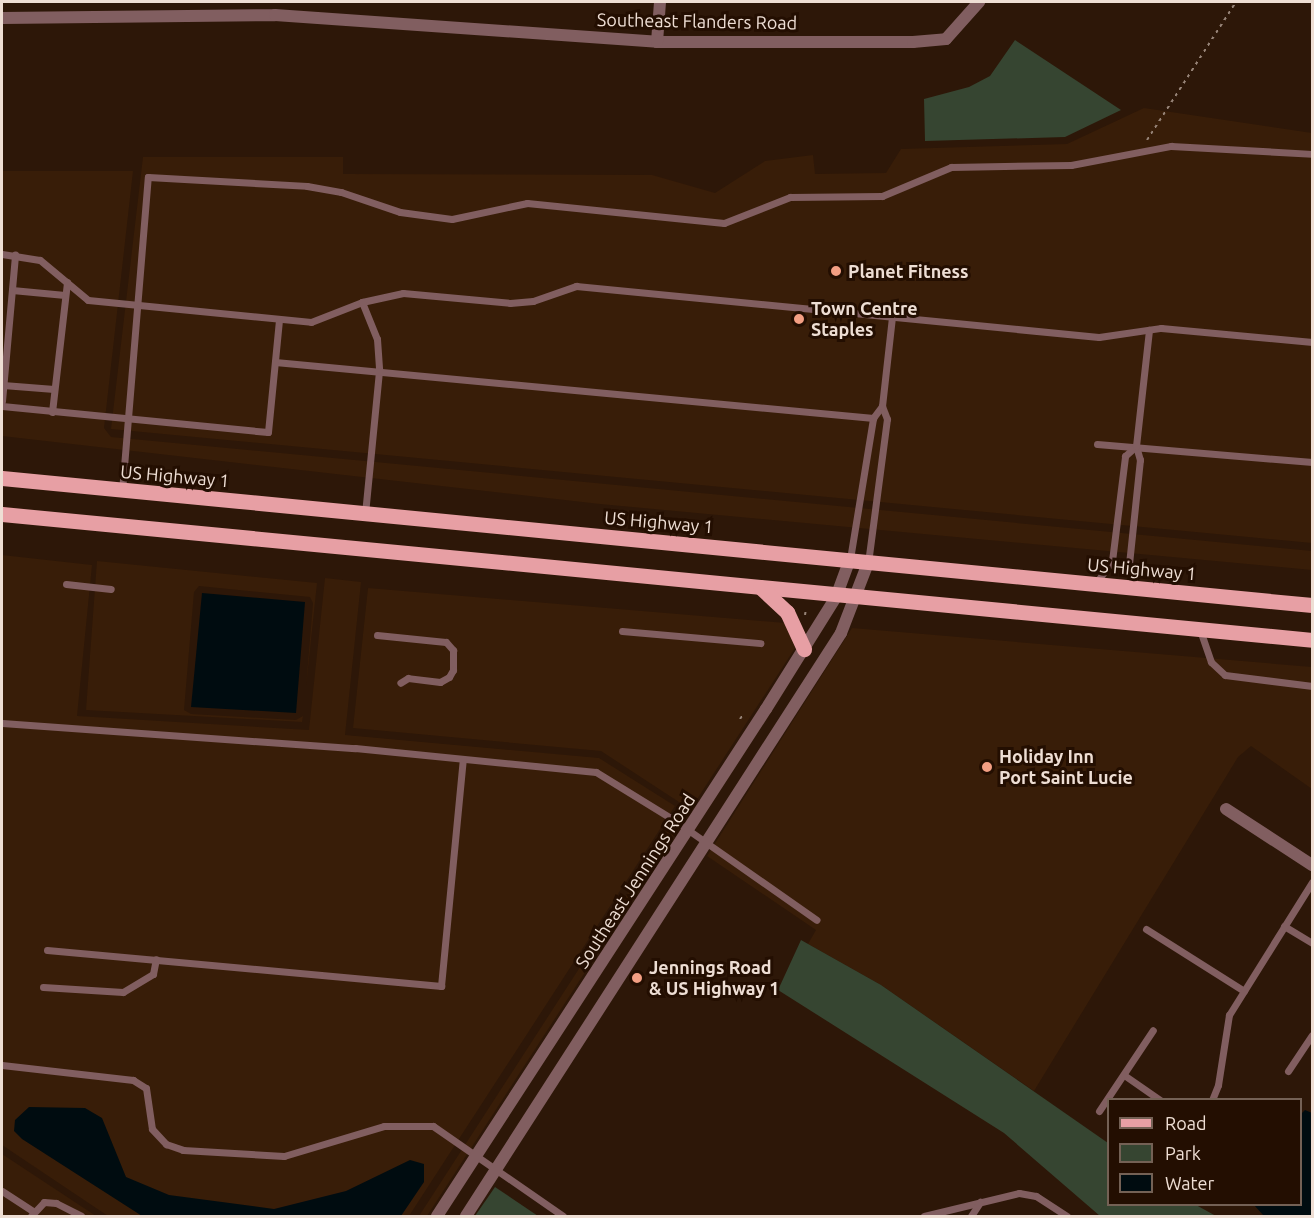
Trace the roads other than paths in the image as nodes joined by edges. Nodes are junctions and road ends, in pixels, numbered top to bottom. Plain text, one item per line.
1 (660, 2) edge
2 (979, 2) edge
3 (2, 18) edge
4 (657, 42) junction
5 (1312, 154) edge
6 (2, 254) edge
7 (15, 255) junction
8 (67, 282) junction
9 (12, 290) junction
10 (65, 296) junction
11 (362, 302) junction
12 (139, 307) junction
13 (892, 317) junction
14 (279, 320) junction
15 (1149, 330) junction
16 (1312, 342) edge
17 (275, 362) junction
18 (379, 372) junction
19 (3, 385) junction
20 (54, 389) junction
21 (2, 401) edge
22 (2, 406) edge
23 (882, 406) junction
24 (52, 412) junction
25 (873, 418) junction
26 (128, 420) junction
27 (1096, 444) dead end
28 (1136, 446) junction
29 (1312, 462) edge
30 (2, 478) edge
31 (122, 491) junction
32 (2, 514) edge
33 (365, 514) junction
34 (850, 559) junction
35 (868, 562) junction
36 (66, 584) dead end
37 (1095, 585) junction
38 (760, 587) junction
39 (1136, 588) junction
40 (111, 589) dead end
41 (836, 597) junction
42 (855, 599) junction
43 (1312, 605) edge
44 (1200, 630) junction
45 (622, 632) dead end
46 (377, 635) dead end
47 (1312, 640) edge
48 (760, 643) dead end
49 (804, 649) junction
50 (400, 683) dead end
51 (1312, 686) edge
52 (2, 723) edge
53 (463, 759) junction
54 (1226, 809) dead end
55 (690, 830) junction
56 (707, 842) junction
57 (1312, 865) edge
58 (1312, 882) edge
59 (818, 920) dead end
60 (1284, 926) junction
61 (1146, 929) dead end
62 (1312, 943) edge
63 (47, 950) dead end
64 (156, 959) junction
65 (43, 987) dead end
66 (1244, 991) junction
67 (1153, 1030) dead end
68 (1312, 1035) edge
69 (2, 1065) edge
70 (1288, 1071) dead end
71 (1124, 1075) junction
72 (1108, 1098) edge
73 (1157, 1098) edge
74 (1213, 1098) edge
75 (1107, 1099) edge
76 (1099, 1111) dead end
77 (478, 1155) junction
78 (497, 1168) junction
79 (2, 1191) edge
80 (980, 1202) junction
81 (32, 1214) edge
82 (935, 1215) edge
83 (81, 1216) edge
84 (437, 1216) edge
85 (465, 1216) edge
86 (563, 1216) edge
87 (924, 1216) edge
88 (971, 1216) edge
89 (1067, 1216) edge

1 - 4 street
2 - 4 street, Southeast Flanders Road
3 - 4 street, Southeast Flanders Road
5 - 12 lane
6 - 7 lane
7 - 8 lane
7 - 9 lane
8 - 10 lane
8 - 12 lane
9 - 10 lane
9 - 19 lane
10 - 20 lane
11 - 13 lane
11 - 14 lane
11 - 18 lane
12 - 14 lane
12 - 26 lane
13 - 15 lane
13 - 23 lane
14 - 17 lane
15 - 16 lane
15 - 28 lane
17 - 18 lane
17 - 26 lane
18 - 25 lane
18 - 33 lane
19 - 20 lane
19 - 21 lane
20 - 24 lane
22 - 24 lane
23 - 25 lane
23 - 35 lane
24 - 26 lane
25 - 34 lane
26 - 31 lane
27 - 28 lane
28 - 29 lane
28 - 37 lane
28 - 39 lane
30 - 31 main road, US Highway 1
31 - 33 main road, US Highway 1
32 - 38 main road
33 - 34 main road, US Highway 1
34 - 35 main road, US Highway 1
34 - 41 street, Southeast Jennings Road
35 - 37 main road, US Highway 1
35 - 42 street
36 - 40 lane
37 - 39 main road, US Highway 1
38 - 41 main road
38 - 49 main road
39 - 43 main road, US Highway 1
41 - 42 main road
41 - 49 street, Southeast Jennings Road
42 - 44 main road
42 - 56 street
44 - 47 main road
44 - 51 lane
45 - 48 lane
46 - 50 lane
49 - 55 street, Southeast Jennings Road
52 - 53 lane
53 - 55 lane
53 - 64 lane
54 - 57 street
55 - 56 lane
55 - 77 street, Southeast Jennings Road
56 - 59 lane
56 - 78 street
58 - 60 lane
60 - 62 lane
60 - 66 lane
61 - 66 lane
63 - 64 lane
64 - 65 lane
66 - 74 lane
67 - 71 lane
68 - 70 lane
69 - 77 lane
71 - 72 lane
71 - 73 lane
75 - 76 lane
77 - 78 lane
77 - 84 street, Southeast Jennings Road
78 - 85 street
78 - 86 lane
79 - 81 lane
80 - 82 lane
80 - 88 lane
80 - 89 lane
81 - 83 lane
82 - 87 lane

